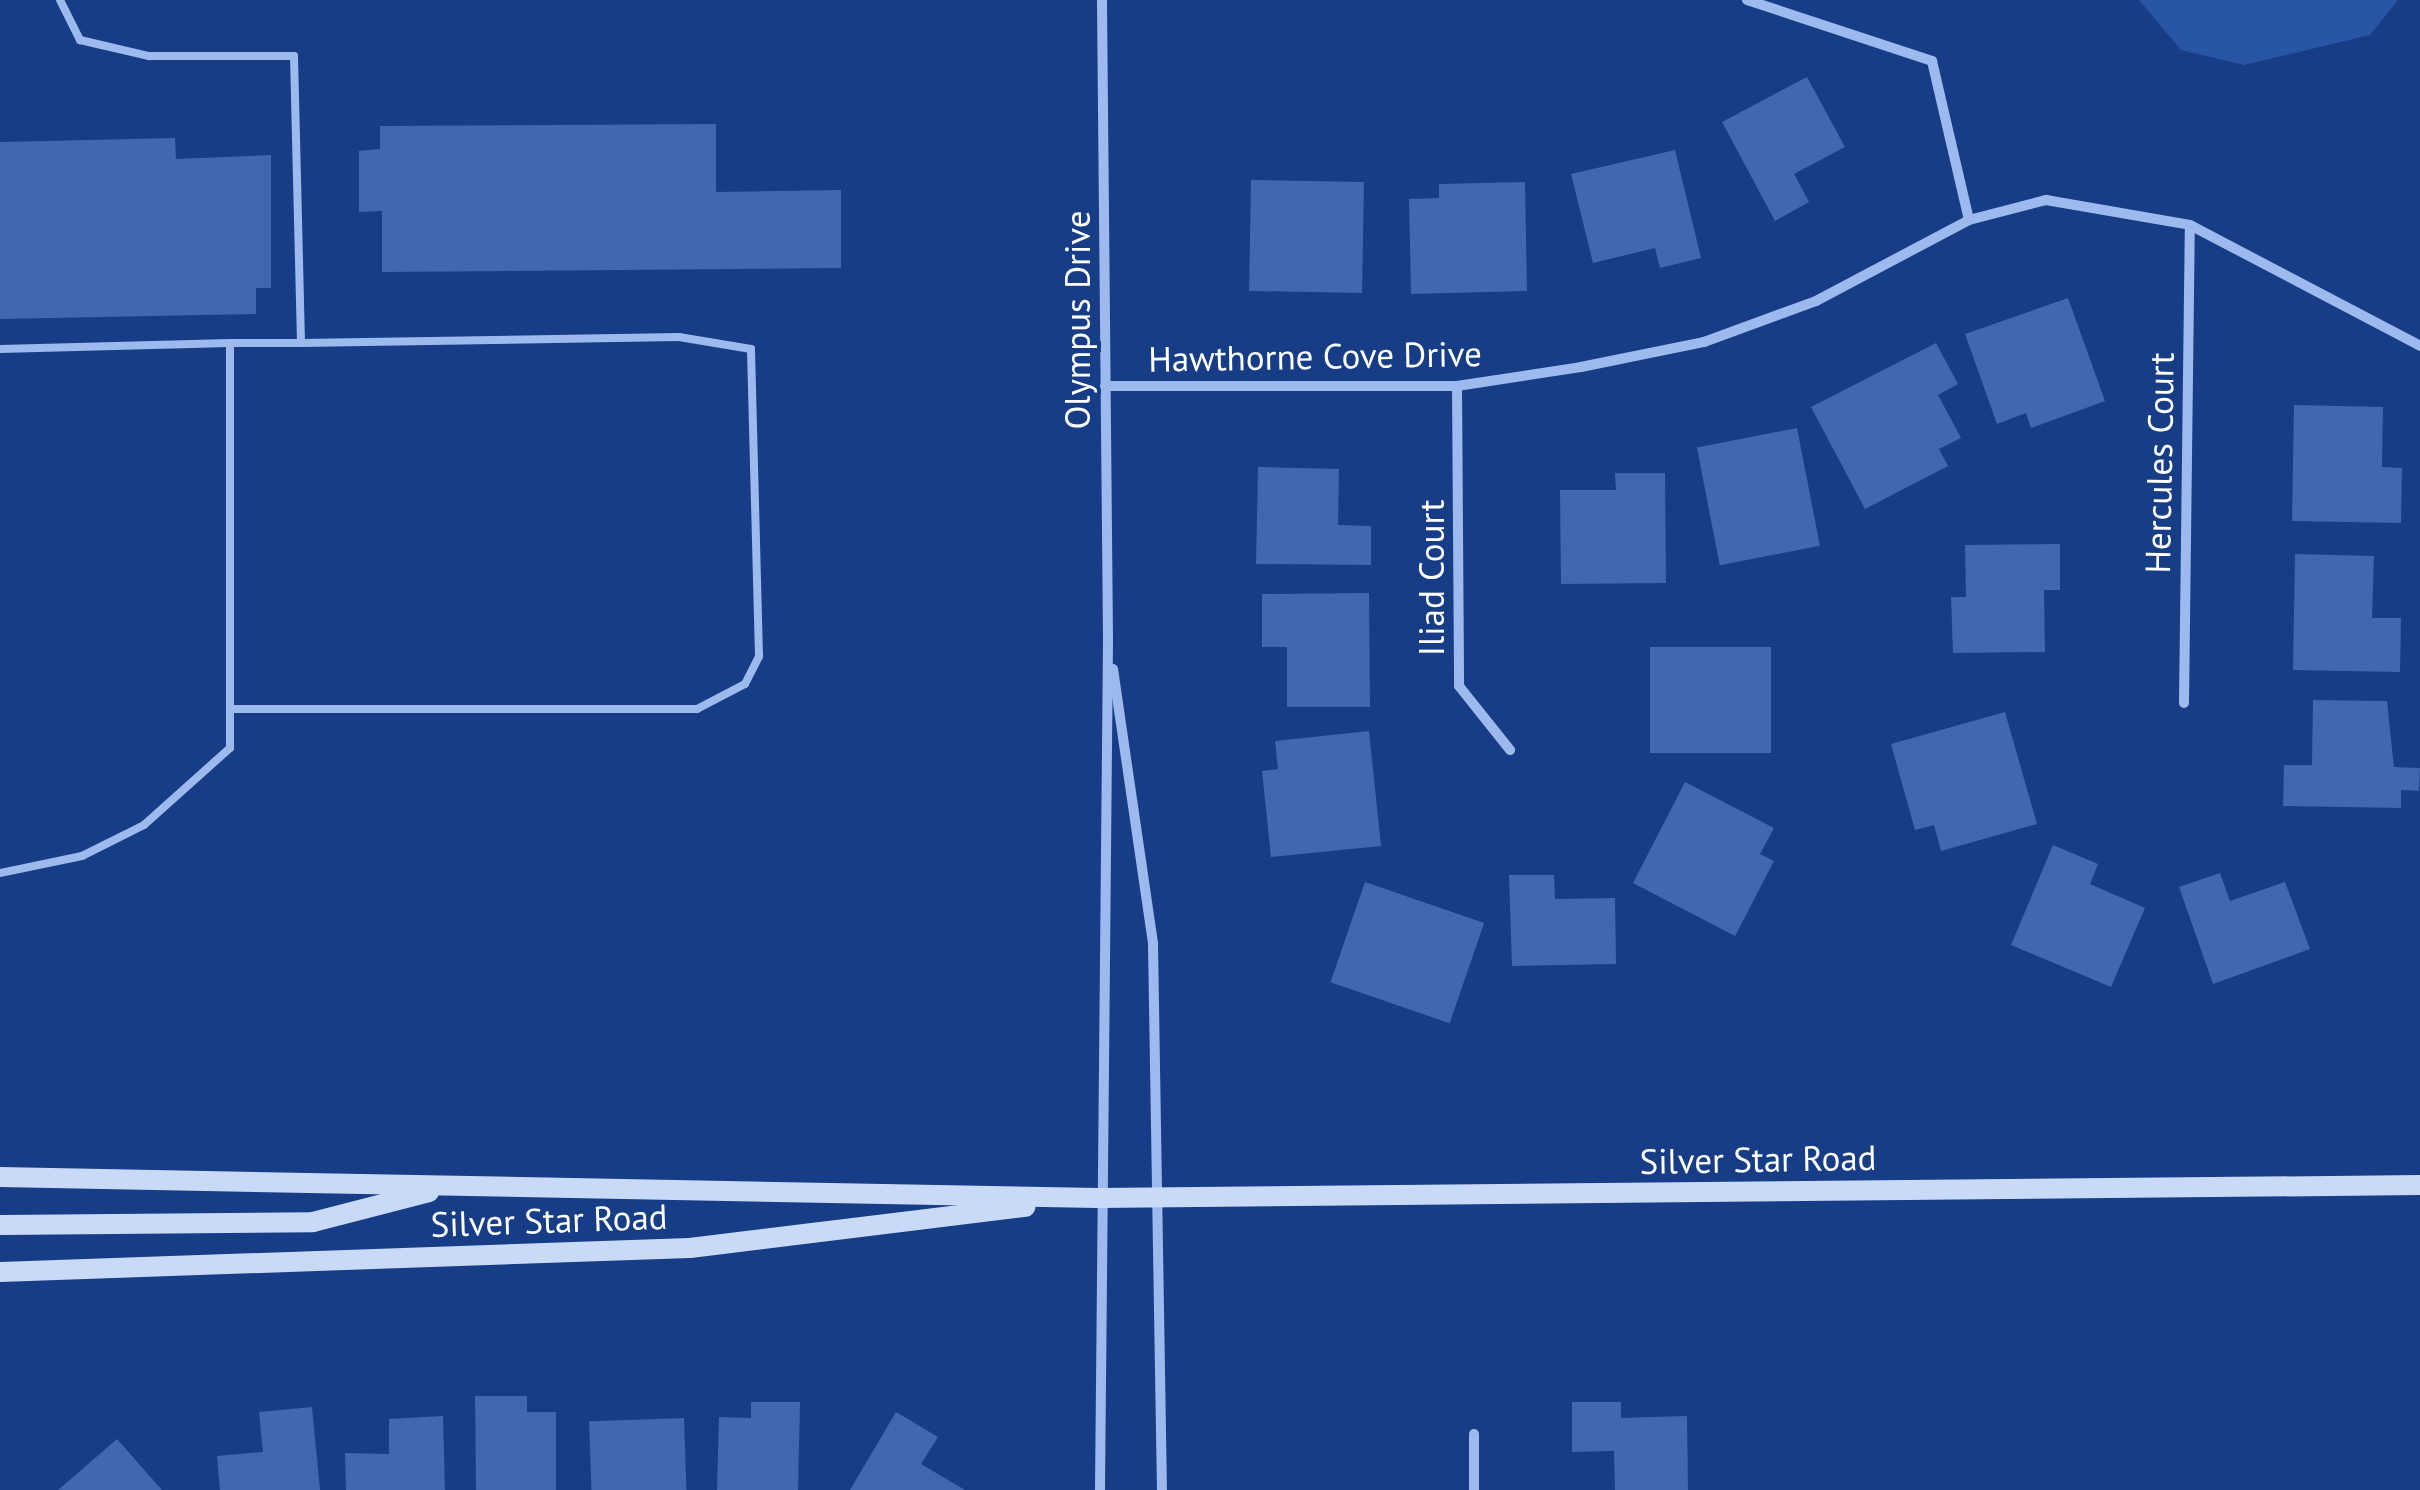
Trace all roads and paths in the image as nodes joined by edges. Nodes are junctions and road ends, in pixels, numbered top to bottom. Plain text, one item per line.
1 (60, 0) edge
2 (1102, 0) edge
3 (1748, 0) edge
4 (1969, 220) junction
5 (2190, 225) junction
6 (230, 343) junction
7 (301, 343) junction
8 (2420, 346) edge
9 (0, 349) edge
10 (1105, 386) junction
11 (1457, 386) junction
12 (1108, 639) junction
13 (2184, 703) dead end
14 (230, 709) junction
15 (1510, 750) dead end
16 (0, 872) edge
17 (0, 1176) edge
18 (456, 1184) junction
19 (2420, 1185) edge
20 (1162, 1197) junction
21 (1098, 1198) junction
22 (0, 1226) edge
23 (0, 1272) edge
24 (1474, 1434) dead end
25 (1100, 1490) edge
26 (1162, 1490) edge
27 (1474, 1490) edge

1 - 7 lane
2 - 10 street, Olympus Drive
3 - 4 street
4 - 5 street, Hawthorne Cove Drive
4 - 11 street, Hawthorne Cove Drive
5 - 8 street, Hawthorne Cove Drive
5 - 13 street, Hercules Court
6 - 7 lane
6 - 9 lane
6 - 14 lane
7 - 14 lane
10 - 11 street, Hawthorne Cove Drive
10 - 12 street, Olympus Drive
11 - 15 street, Iliad Court
12 - 20 street, Olympus Drive
12 - 21 street, Olympus Drive
14 - 16 lane
17 - 18 main road, Silver Star Road
18 - 21 main road, Silver Star Road
18 - 22 main road
19 - 20 main road, Silver Star Road
20 - 21 main road, Silver Star Road
20 - 26 street, Olympus Drive
21 - 23 main road, Silver Star Road
21 - 25 street, Olympus Drive
24 - 27 street

